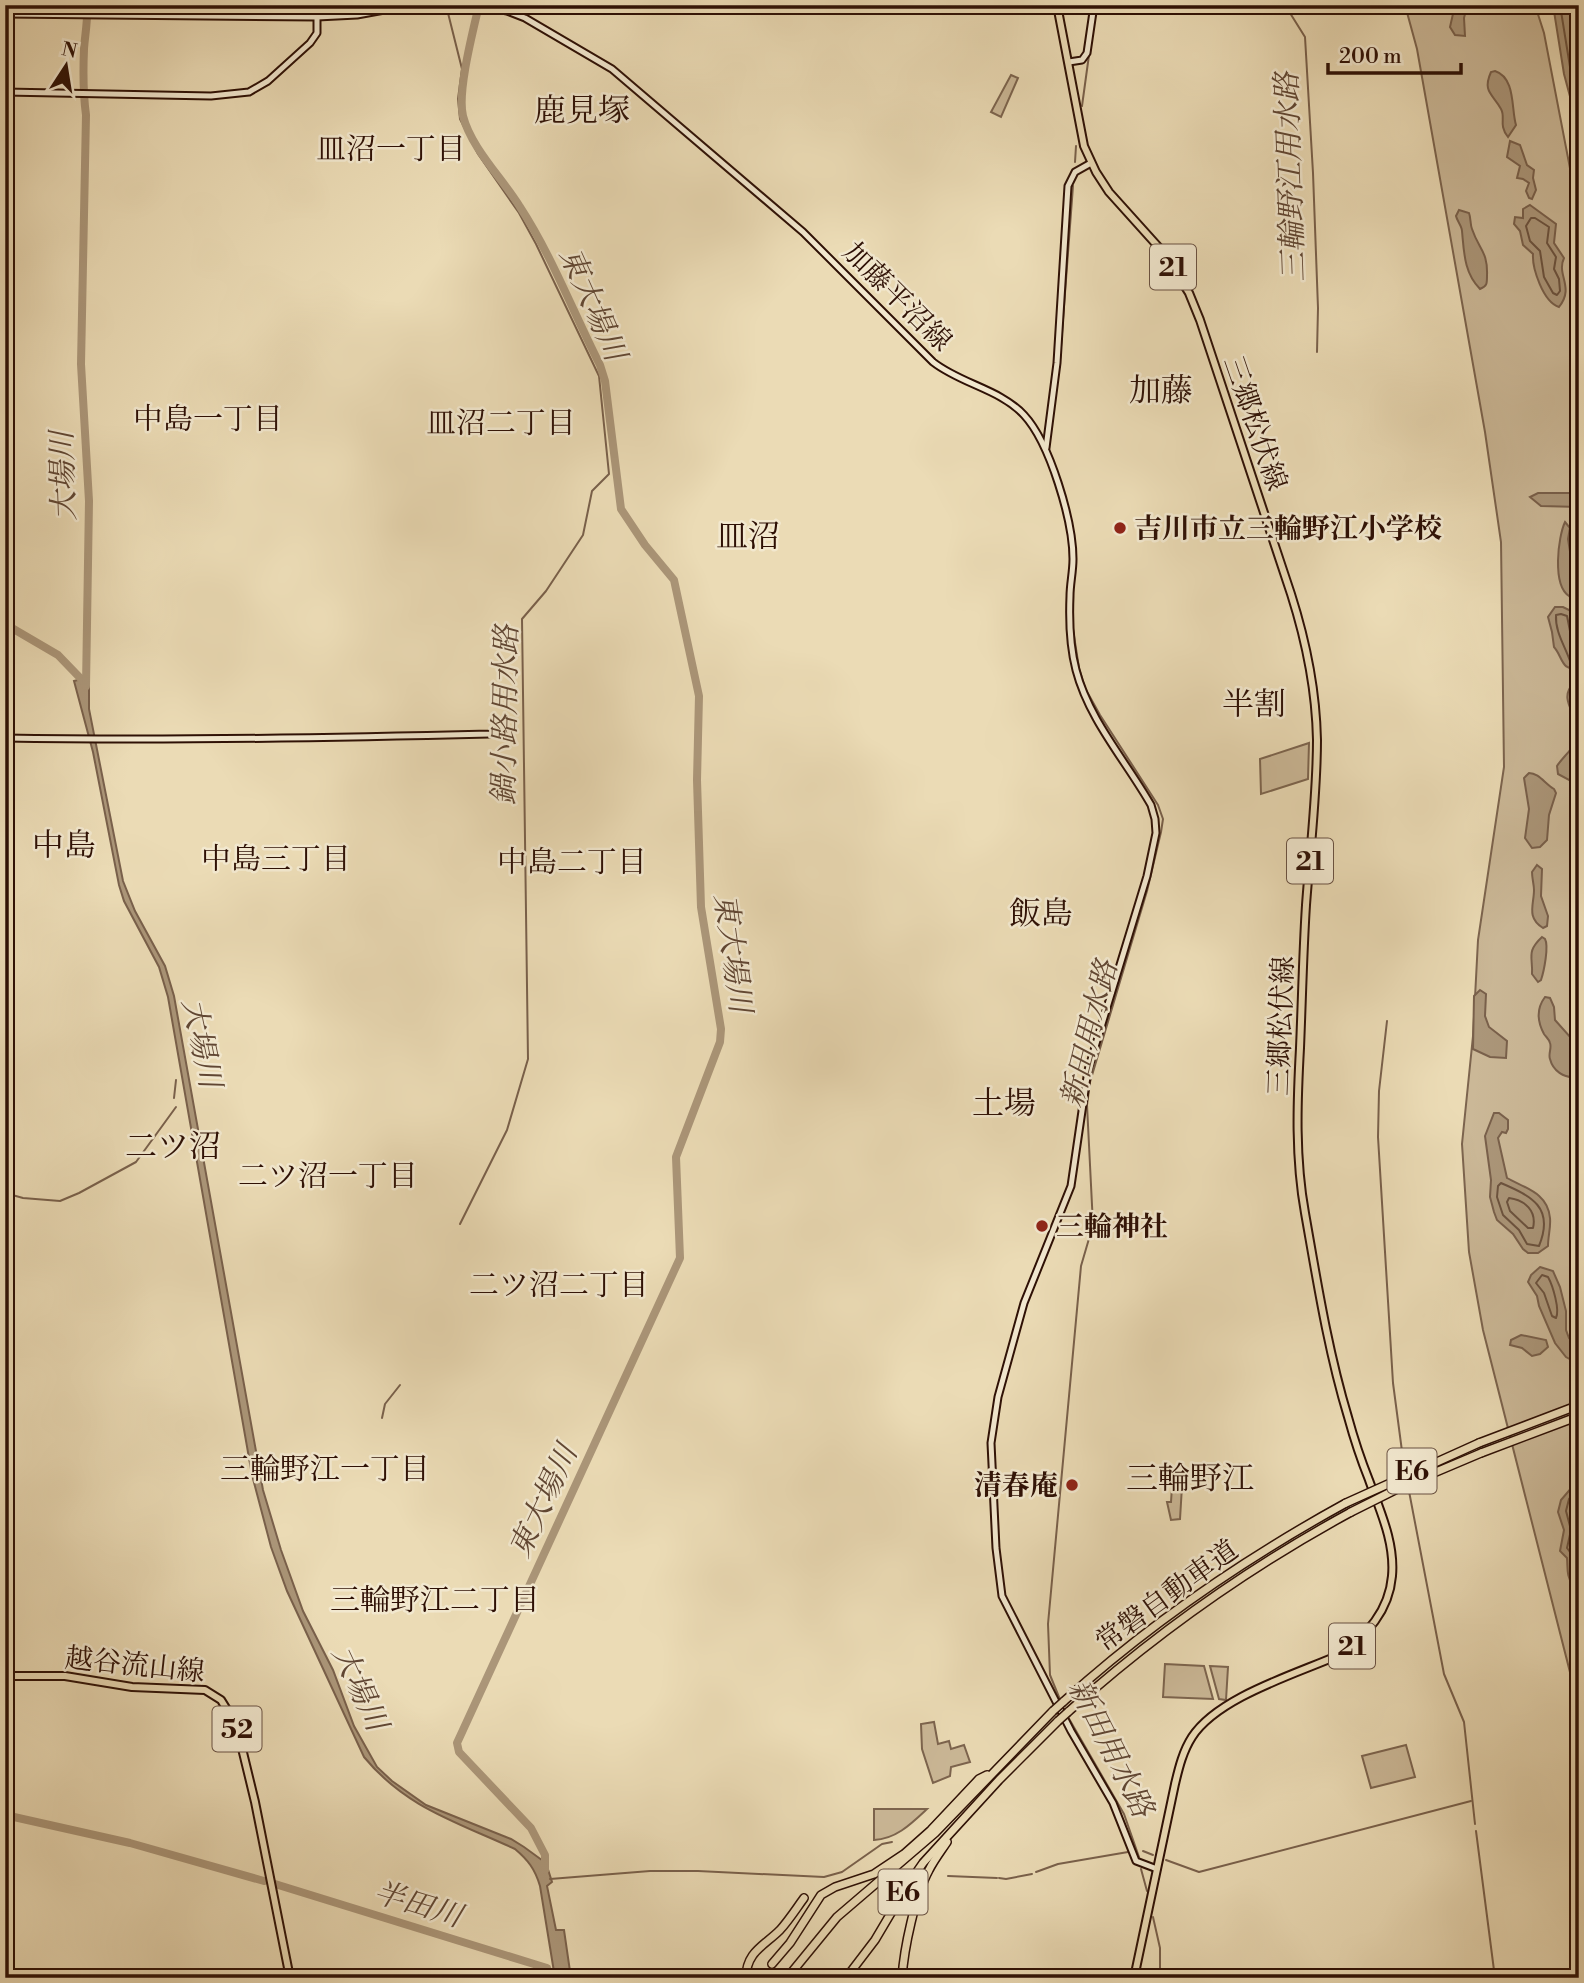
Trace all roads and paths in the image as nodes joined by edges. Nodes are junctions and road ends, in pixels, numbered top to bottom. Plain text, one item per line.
1 (412, 5) edge
2 (474, 5) edge
3 (1057, 5) edge
4 (1094, 5) edge
5 (5, 8) edge
6 (81, 12) junction
7 (5, 14) edge
8 (317, 14) junction
9 (1069, 62) junction
10 (5, 92) edge
11 (1091, 163) junction
12 (1046, 449) junction
13 (497, 732) dead end
14 (5, 738) edge
15 (1579, 1405) edge
16 (1579, 1416) edge
17 (5, 1676) edge
18 (992, 1773) junction
19 (968, 1813) junction
20 (1157, 1869) junction
21 (804, 1898) dead end
22 (772, 1965) dead end
23 (289, 1978) edge
24 (746, 1978) edge
25 (787, 1978) edge
26 (846, 1978) edge
27 (902, 1978) edge
28 (1134, 1978) edge

1 - 8 street
2 - 12 street, 加藤平沼線
3 - 9 main road, 三郷松伏線 / 21
4 - 9 street
5 - 6 street
6 - 7 street
6 - 8 street
8 - 10 street
9 - 11 main road, 三郷松伏線 / 21
11 - 12 street
11 - 20 main road, 三郷松伏線 / 21
12 - 20 street
13 - 14 street
15 - 18 highway, 常磐自動車道 / E6, bridge
16 - 19 highway, 常磐自動車道 / E6, bridge
17 - 23 main road, 越谷流山線 / 52
18 - 22 highway
18 - 25 highway, 常磐自動車道 / E6
19 - 26 highway, 常磐自動車道 / E6
19 - 27 highway
20 - 28 main road, 三郷松伏線 / 21
21 - 24 highway

